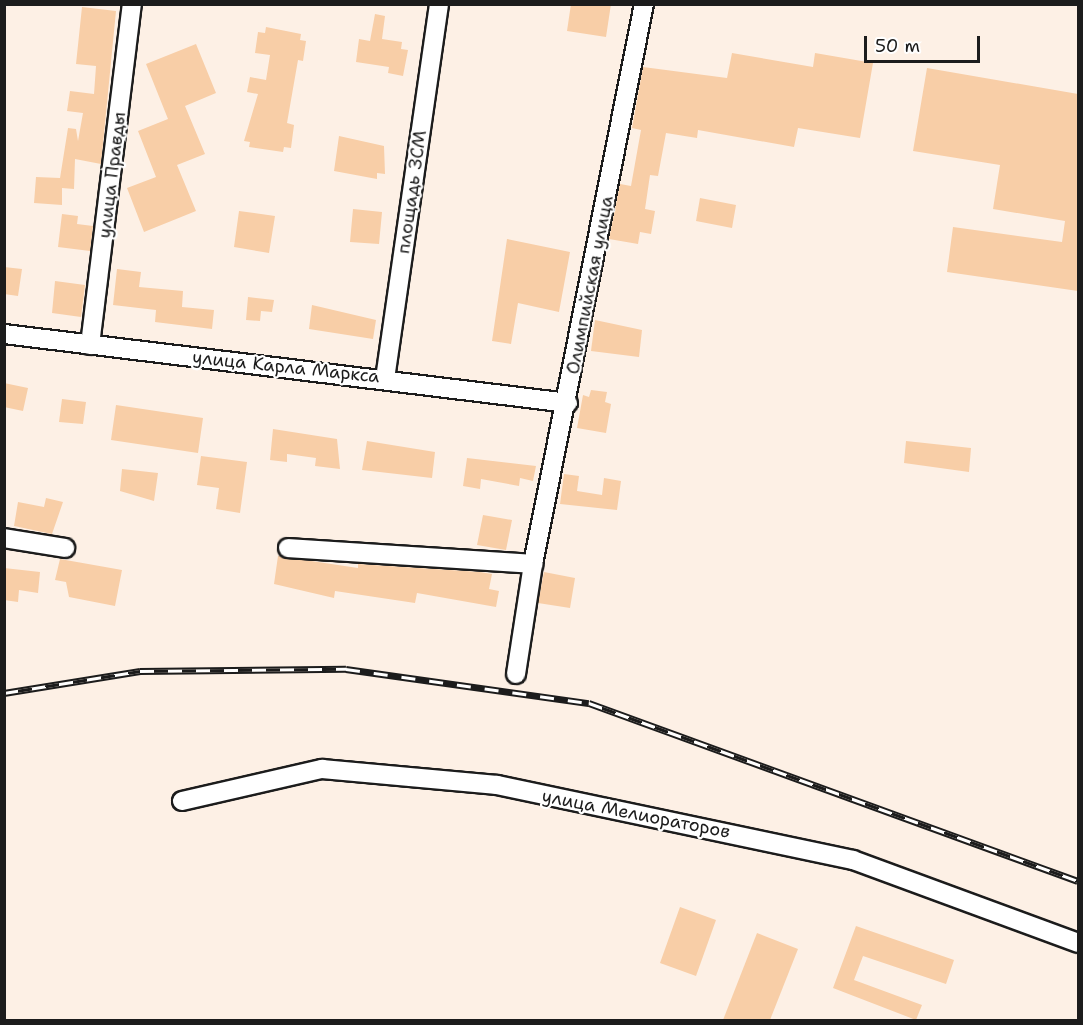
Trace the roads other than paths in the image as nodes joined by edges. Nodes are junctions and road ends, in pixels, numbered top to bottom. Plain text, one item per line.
1 (132, 4) edge
2 (439, 4) edge
3 (644, 4) edge
4 (4, 334) edge
5 (90, 345) junction
6 (385, 379) junction
7 (568, 403) junction
8 (4, 538) edge
9 (65, 548) dead end
10 (288, 548) dead end
11 (533, 564) junction
12 (516, 674) dead end
13 (182, 801) dead end
14 (1078, 943) edge

1 - 5 street, улица Правды
2 - 6 street, площадь ЗСМ
3 - 7 street, Олимпийская улица
4 - 5 street, улица Карла Маркса
5 - 6 street, улица Карла Маркса
6 - 7 street, улица Карла Маркса
7 - 11 street, Олимпийская улица
8 - 9 street
10 - 11 street
11 - 12 street, Олимпийская улица
13 - 14 street, улица Мелиораторов

